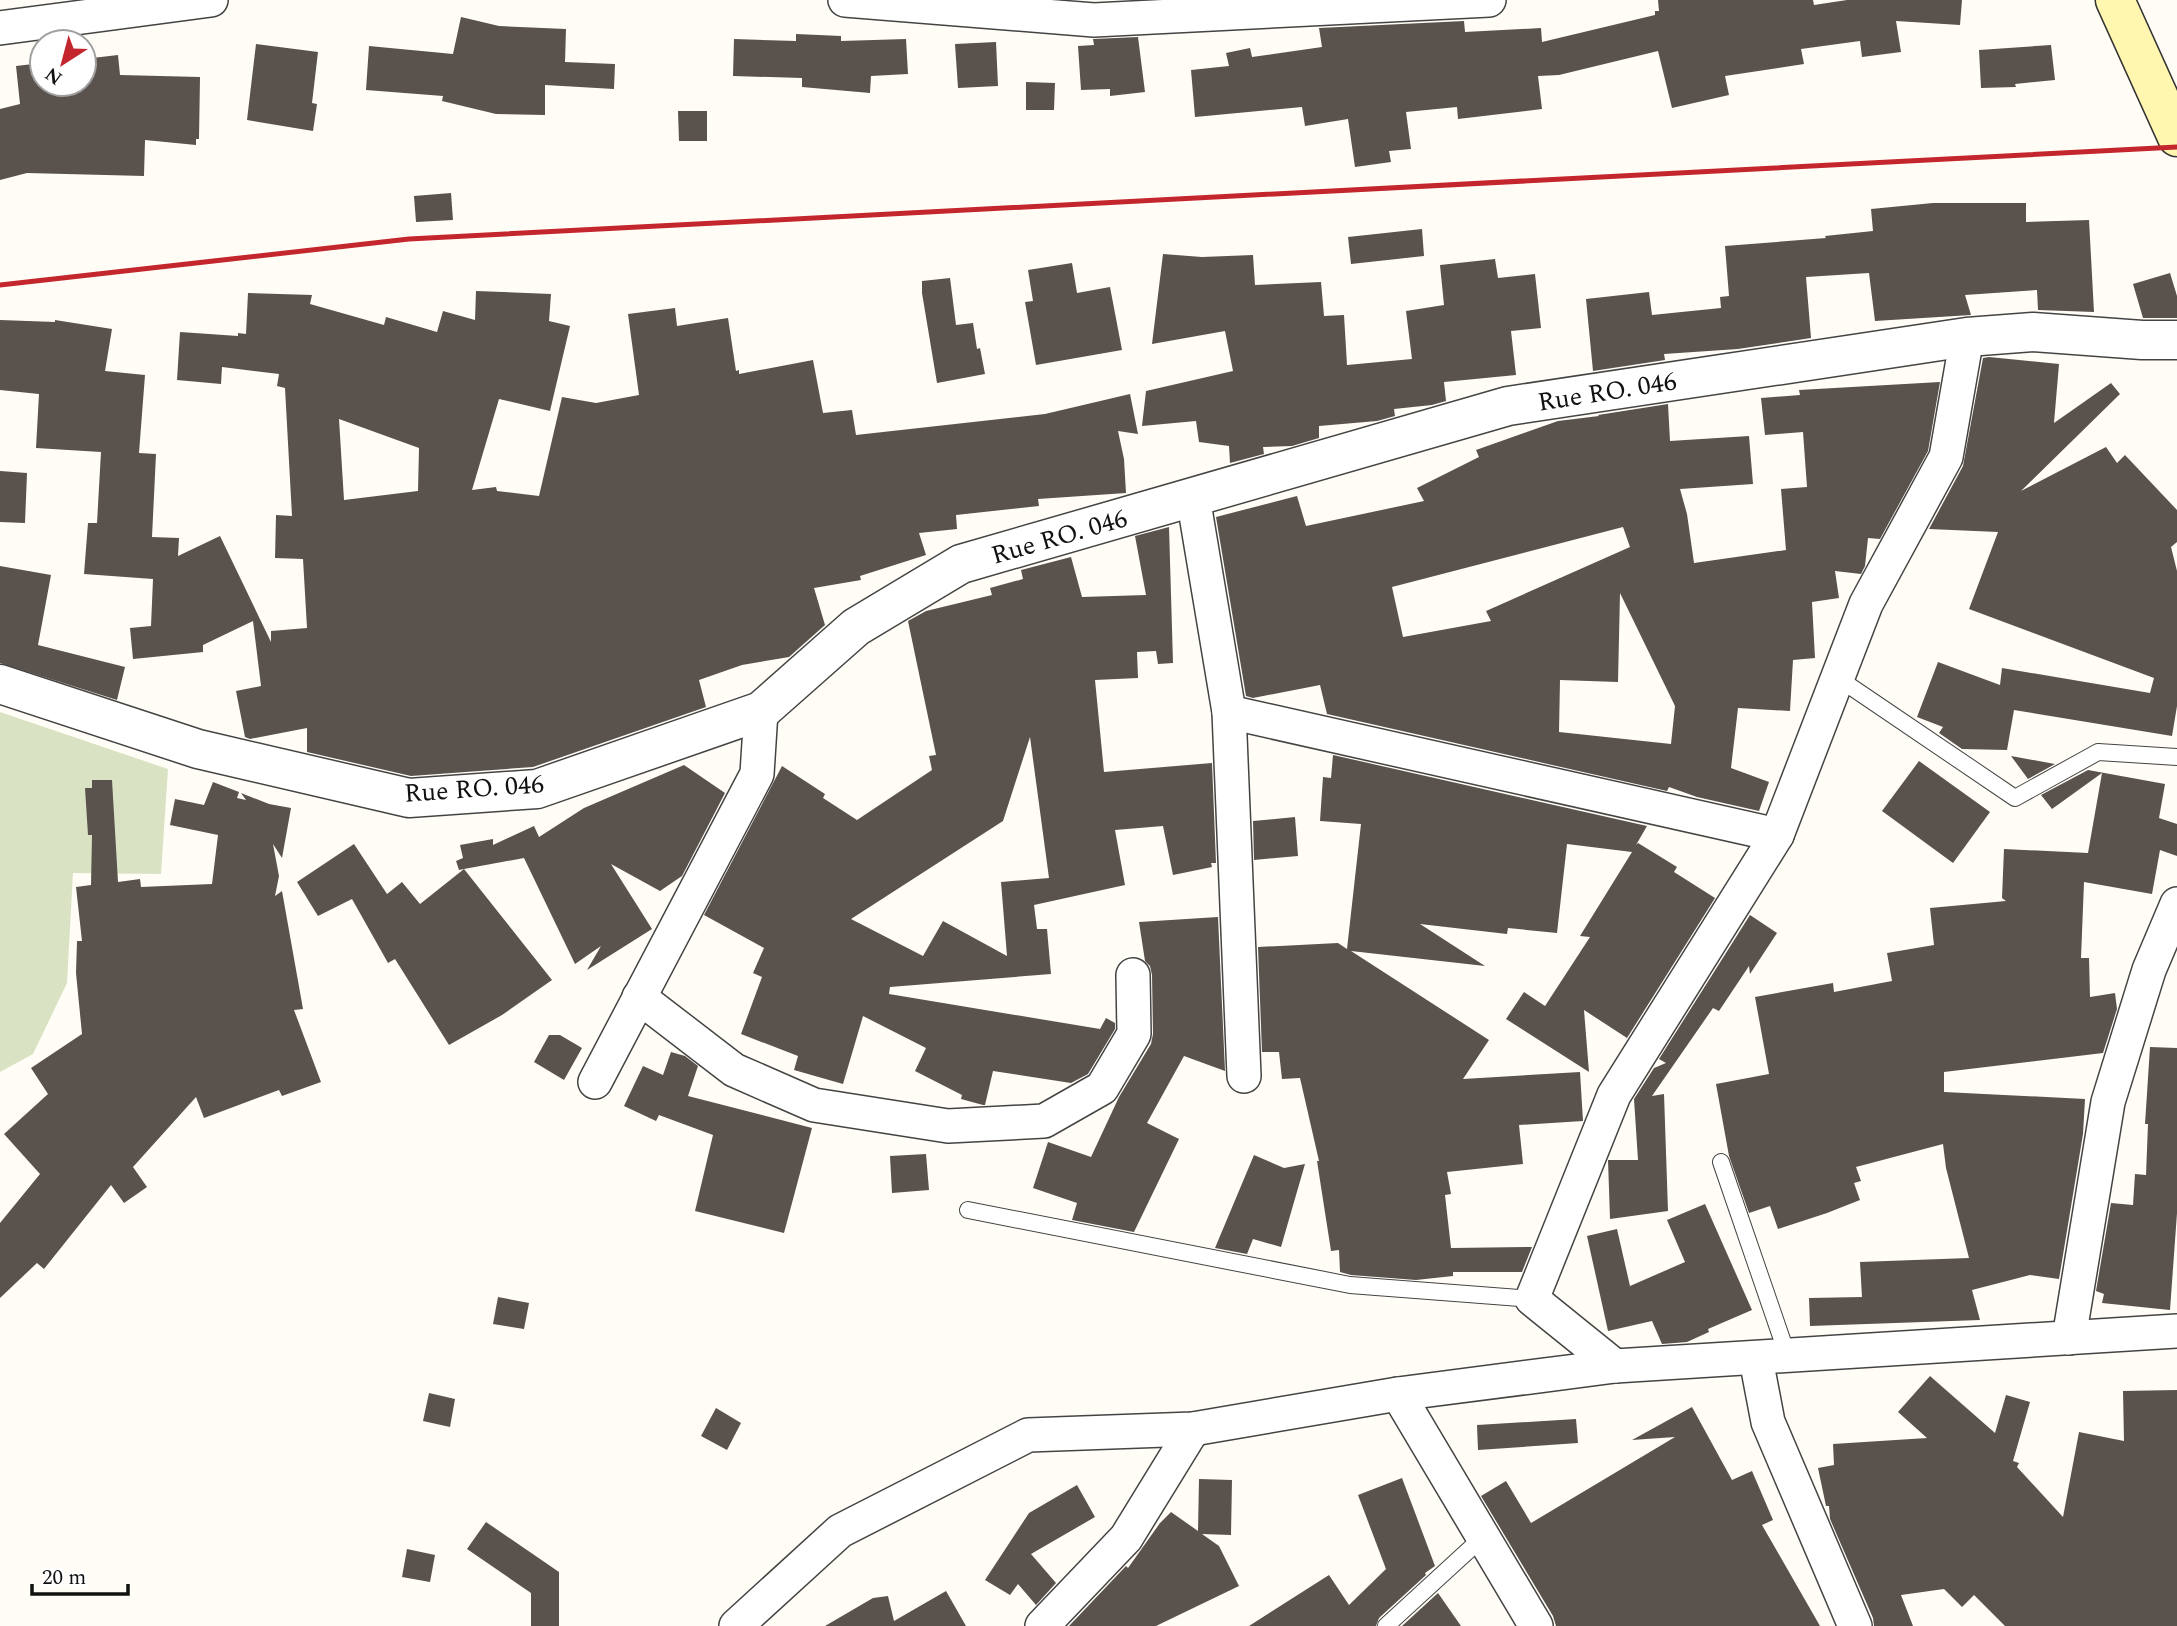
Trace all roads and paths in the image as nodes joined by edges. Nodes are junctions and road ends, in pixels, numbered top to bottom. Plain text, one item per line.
1 (211, 0) edge
2 (845, 0) edge
3 (1489, 0) edge
4 (2115, 0) edge
5 (1053, 8) edge
6 (0, 28) edge
7 (2165, 85) edge
8 (2177, 137) edge
9 (1967, 337) junction
10 (2177, 340) edge
11 (1194, 497) junction
12 (1838, 678) junction
13 (0, 684) edge
14 (761, 711) junction
15 (1229, 712) junction
16 (2177, 757) edge
17 (1777, 835) junction
18 (2177, 904) edge
19 (1133, 975) dead end
20 (639, 997) junction
21 (1244, 1076) dead end
22 (595, 1082) dead end
23 (1721, 1162) dead end
24 (968, 1210) dead end
25 (1532, 1299) junction
26 (2177, 1331) edge
27 (2070, 1338) junction
28 (1772, 1358) junction
29 (1615, 1366) junction
30 (1398, 1394) junction
31 (1193, 1429) junction
32 (1483, 1537) junction
33 (736, 1626) edge
34 (1042, 1626) edge
35 (1386, 1626) edge
36 (1536, 1626) edge
37 (1855, 1626) edge

1 - 6 street
2 - 5 street
3 - 5 street
4 - 7 main road
7 - 8 main road
9 - 10 street, Rue RO. 046
9 - 11 street, Rue RO. 046
9 - 12 street
11 - 14 street, Rue RO. 046
11 - 15 street
12 - 16 lane
12 - 17 street
13 - 14 street, Rue RO. 046
14 - 20 street
15 - 17 street
15 - 21 street
17 - 25 street
18 - 27 street
19 - 20 street
20 - 22 street
23 - 28 lane
24 - 25 lane
25 - 29 street
26 - 27 street
27 - 28 street
28 - 29 street
28 - 37 street
29 - 30 street
30 - 31 street
30 - 32 street
31 - 33 street
31 - 34 street
32 - 35 lane
32 - 36 street

